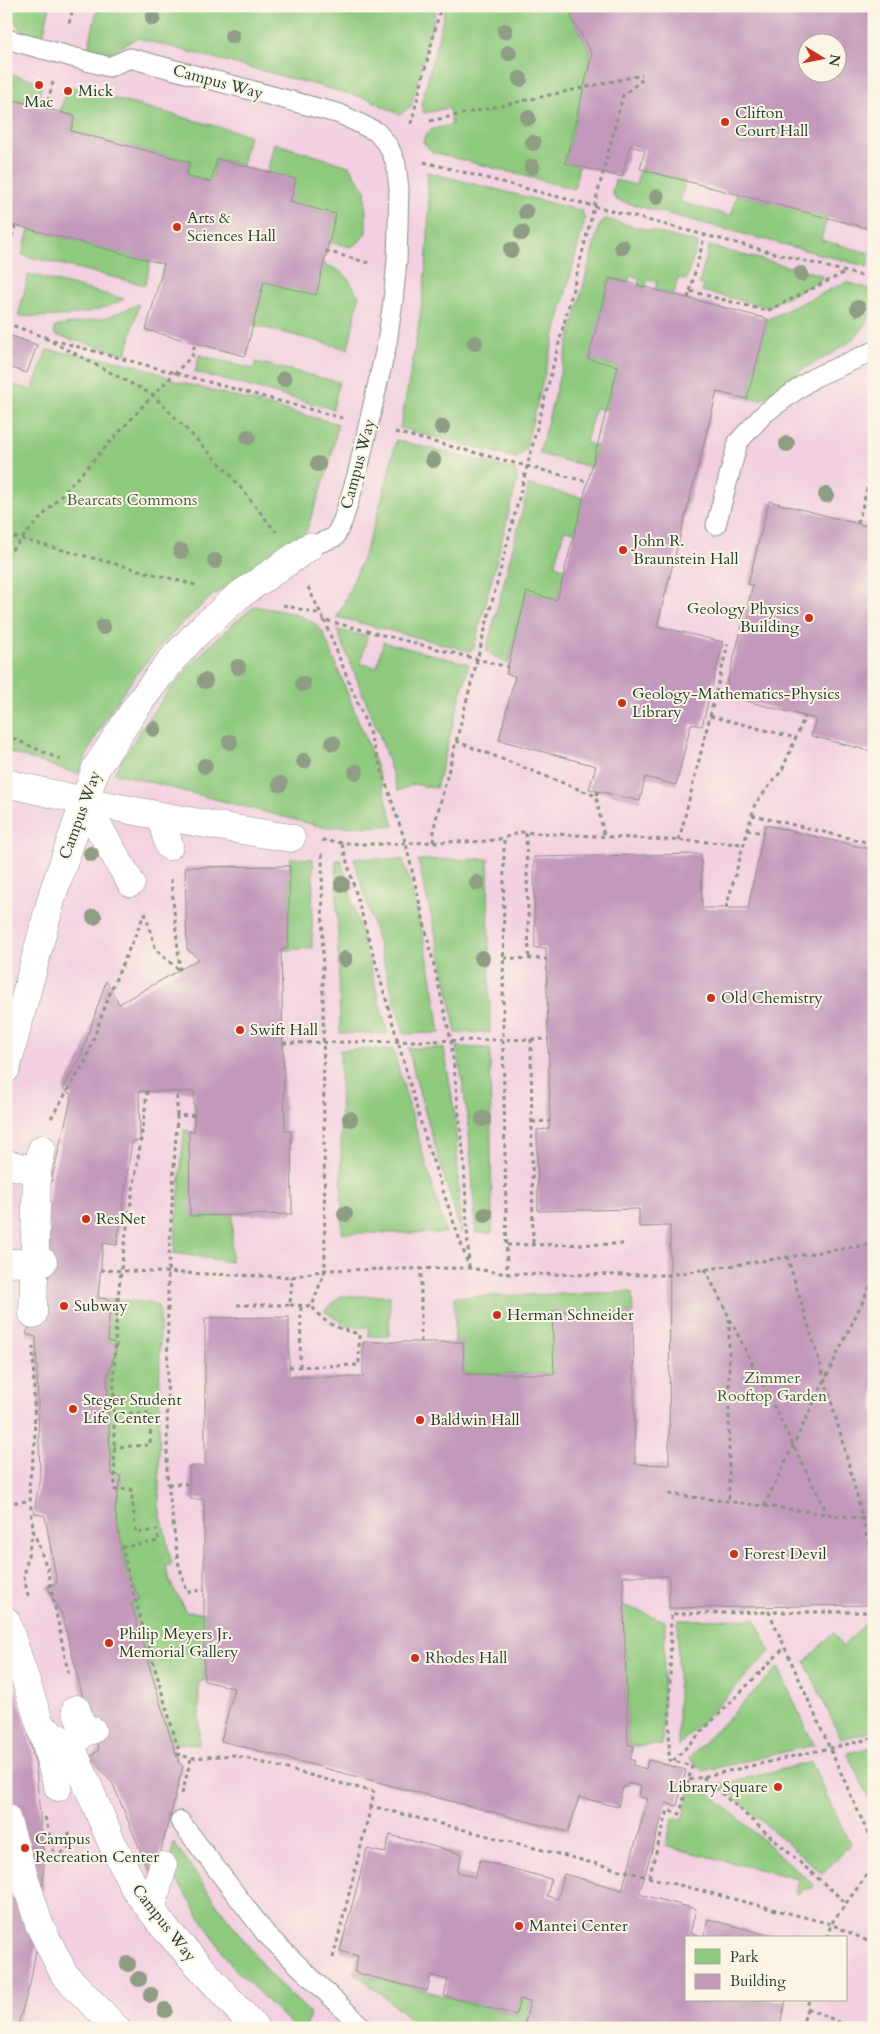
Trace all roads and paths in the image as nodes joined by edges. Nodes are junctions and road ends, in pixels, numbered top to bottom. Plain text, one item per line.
1 (74, 6) edge
2 (441, 6) edge
3 (69, 23) dead end
4 (6, 39) edge
5 (53, 81) dead end
6 (46, 109) dead end
7 (430, 121) dead end
8 (410, 124) dead end
9 (423, 161) dead end
10 (596, 206) junction
11 (15, 226) dead end
12 (705, 234) junction
13 (326, 251) dead end
14 (6, 260) edge
15 (372, 264) dead end
16 (846, 272) junction
17 (874, 279) edge
18 (690, 291) junction
19 (688, 298) dead end
20 (6, 323) edge
21 (46, 338) junction
22 (195, 343) dead end
23 (874, 350) edge
24 (175, 374) junction
25 (153, 395) junction
26 (345, 418) dead end
27 (395, 432) dead end
28 (874, 462) edge
29 (527, 466) junction
30 (588, 482) dead end
31 (858, 524) dead end
32 (716, 525) dead end
33 (6, 535) edge
34 (22, 539) junction
35 (301, 553) junction
36 (6, 556) edge
37 (238, 596) junction
38 (321, 614) junction
39 (324, 620) junction
40 (728, 644) dead end
41 (477, 660) junction
42 (508, 667) dead end
43 (710, 716) junction
44 (805, 716) dead end
45 (6, 735) edge
46 (796, 738) junction
47 (456, 742) junction
48 (94, 773) junction
49 (6, 783) edge
50 (598, 791) dead end
51 (596, 796) junction
52 (84, 802) junction
53 (752, 816) junction
54 (161, 817) junction
55 (747, 830) junction
56 (526, 833) junction
57 (763, 833) dead end
58 (604, 836) junction
59 (291, 838) joint
60 (322, 840) junction
61 (504, 840) junction
62 (679, 840) junction
63 (433, 842) junction
64 (342, 844) junction
65 (406, 844) junction
66 (744, 844) junction
67 (874, 844) edge
68 (168, 846) joint
69 (137, 894) joint
70 (726, 908) dead end
71 (145, 912) junction
72 (504, 958) junction
73 (529, 958) junction
74 (547, 959) dead end
75 (531, 1039) junction
76 (548, 1039) dead end
77 (451, 1040) junction
78 (503, 1040) junction
79 (323, 1042) junction
80 (399, 1042) junction
81 (283, 1043) dead end
82 (6, 1069) edge
83 (147, 1091) dead end
84 (177, 1091) dead end
85 (68, 1092) dead end
86 (194, 1115) dead end
87 (177, 1116) junction
88 (532, 1122) junction
89 (550, 1122) dead end
90 (6, 1164) edge
91 (533, 1244) junction
92 (626, 1244) dead end
93 (874, 1244) edge
94 (507, 1245) junction
95 (787, 1256) junction
96 (38, 1262) junction
97 (6, 1263) edge
98 (421, 1268) junction
99 (469, 1268) junction
100 (705, 1269) junction
101 (100, 1270) dead end
102 (325, 1270) junction
103 (121, 1272) junction
104 (168, 1273) junction
105 (507, 1274) junction
106 (292, 1277) junction
107 (874, 1278) edge
108 (237, 1305) dead end
109 (290, 1305) junction
110 (301, 1305) junction
111 (312, 1306) junction
112 (729, 1318) junction
113 (33, 1325) joint
114 (421, 1342) dead end
115 (289, 1367) dead end
116 (300, 1367) junction
117 (825, 1381) junction
118 (113, 1413) junction
119 (114, 1446) junction
120 (794, 1446) junction
121 (168, 1484) junction
122 (189, 1484) dead end
123 (669, 1494) dead end
124 (30, 1501) junction
125 (729, 1502) junction
126 (6, 1503) edge
127 (764, 1506) junction
128 (827, 1513) junction
129 (863, 1518) junction
130 (874, 1520) edge
131 (33, 1530) junction
132 (874, 1570) edge
133 (205, 1590) dead end
134 (21, 1598) dead end
135 (769, 1612) junction
136 (874, 1612) edge
137 (6, 1621) edge
138 (785, 1647) junction
139 (79, 1721) junction
140 (41, 1727) junction
141 (874, 1738) edge
142 (830, 1748) junction
143 (191, 1758) junction
144 (673, 1761) junction
145 (187, 1773) dead end
146 (703, 1777) junction
147 (688, 1780) junction
148 (58, 1787) joint
149 (371, 1806) junction
150 (43, 1813) dead end
151 (6, 1818) edge
152 (180, 1821) dead end
153 (874, 1846) edge
154 (874, 1865) edge
155 (163, 1866) dead end
156 (650, 1877) junction
157 (846, 1903) junction
158 (151, 1910) junction
159 (831, 1924) junction
160 (828, 1936) edge
161 (337, 1942) dead end
162 (874, 1944) edge
163 (808, 2002) edge
164 (807, 2008) junction
165 (116, 2028) edge
166 (255, 2028) edge
167 (363, 2028) edge
168 (802, 2028) edge
169 (853, 2028) edge

1 - 3 path
2 - 8 path
4 - 35 lane, Campus Way
5 - 6 path
7 - 10 path
9 - 10 path
10 - 12 path
10 - 29 path
11 - 14 path
12 - 16 path
12 - 18 path
13 - 15 path
16 - 17 path
16 - 18 path
18 - 19 path
20 - 21 path
21 - 24 path
21 - 25 path
22 - 24 path
23 - 32 lane
24 - 25 path
24 - 26 path
25 - 34 path
25 - 35 path
27 - 29 path
28 - 31 path
29 - 30 path
29 - 41 path
33 - 34 path
34 - 36 path
34 - 37 path
35 - 37 street, Campus Way
35 - 38 path
37 - 38 path
37 - 48 street, Campus Way
38 - 39 path
39 - 41 path
39 - 65 path
40 - 43 path
41 - 42 path
41 - 47 path
43 - 46 path
43 - 62 path
44 - 46 path
45 - 48 path
46 - 53 path
47 - 51 path
47 - 63 path
48 - 52 street, Campus Way
49 - 52 street
50 - 51 path
51 - 58 path
52 - 54 street
52 - 69 street
52 - 82 street, Campus Way
53 - 55 path
53 - 67 path
54 - 59 street
54 - 68 street
55 - 57 path
55 - 66 path
56 - 58 path
56 - 61 path
56 - 73 path
58 - 62 path
59 - 60 path
60 - 64 path
60 - 79 path
61 - 63 path
61 - 72 path
62 - 66 path
63 - 65 path
64 - 65 path
64 - 80 path
65 - 77 path
66 - 70 path
68 - 71 path
69 - 71 path
71 - 85 path
72 - 73 path
72 - 78 path
73 - 74 path
75 - 76 path
75 - 78 path
75 - 88 path
77 - 78 path
77 - 80 path
77 - 99 path
78 - 94 path
79 - 80 path
79 - 81 path
79 - 102 path
80 - 99 path
83 - 103 path
84 - 87 path
86 - 87 path
87 - 104 path
88 - 89 path
88 - 91 path
90 - 96 street
91 - 92 path
91 - 94 path
93 - 95 path
94 - 105 path
95 - 100 path
95 - 117 path
96 - 97 street
96 - 113 street
98 - 99 path
98 - 102 path
98 - 114 path
99 - 105 path
100 - 105 path
100 - 112 path
101 - 103 path
102 - 106 path
102 - 111 path
103 - 104 path
103 - 118 path
104 - 106 path
104 - 121 path
106 - 109 path
107 - 117 path
108 - 109 path
109 - 110 path
110 - 111 path
110 - 116 path
111 - 116 path
112 - 120 path
112 - 125 path
113 - 124 path
115 - 116 path
117 - 120 path
117 - 129 path
118 - 119 path
118 - 119 path
119 - 143 path
120 - 127 path
120 - 128 path
121 - 122 path
121 - 133 path
123 - 125 path
124 - 126 path
124 - 131 path
125 - 127 path
127 - 128 path
128 - 129 path
129 - 130 path
129 - 132 path
131 - 134 path
131 - 139 path
135 - 136 path
135 - 138 path
135 - 144 path
137 - 140 street
138 - 142 path
138 - 144 path
139 - 140 street
139 - 158 street, Campus Way
140 - 148 street
141 - 142 path
142 - 146 path
142 - 153 path
143 - 145 path
143 - 149 path
144 - 147 path
146 - 147 path
146 - 157 path
147 - 156 path
148 - 150 path
149 - 156 path
149 - 161 path
151 - 165 street
152 - 167 lane
154 - 157 path
155 - 158 street
156 - 159 path
157 - 159 path
158 - 166 street, Campus Way
159 - 160 path
159 - 162 path
163 - 164 path
164 - 168 path
164 - 169 path

